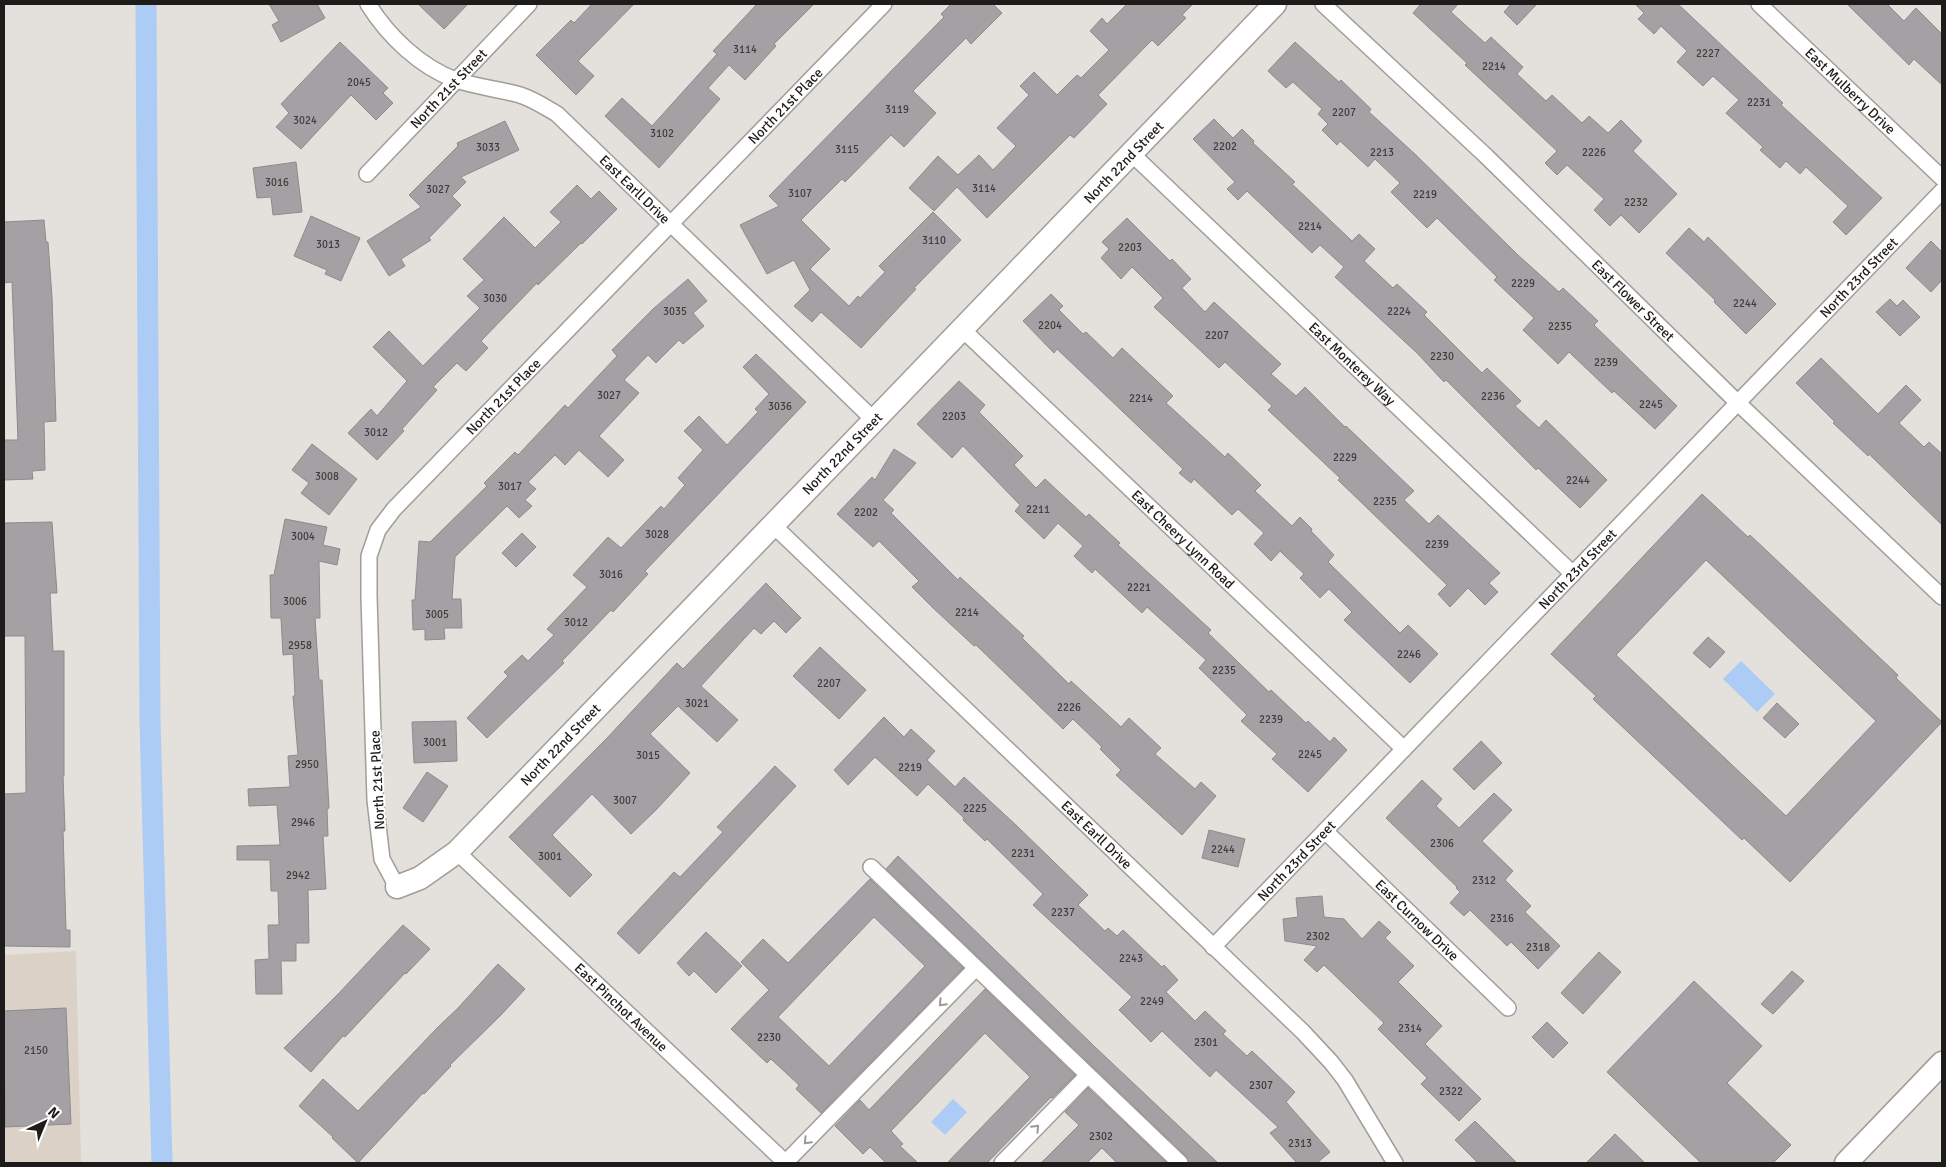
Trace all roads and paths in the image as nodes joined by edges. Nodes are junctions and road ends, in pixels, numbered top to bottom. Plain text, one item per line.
1 (368, 4) edge
2 (529, 4) edge
3 (884, 4) edge
4 (1275, 4) edge
5 (1323, 4) edge
6 (1759, 4) edge
7 (456, 80) junction
8 (1132, 154) junction
9 (367, 174) dead end
10 (1942, 178) edge
11 (1942, 191) edge
12 (671, 224) junction
13 (962, 329) junction
14 (1738, 403) junction
15 (875, 421) junction
16 (773, 525) junction
17 (1574, 574) junction
18 (1942, 597) edge
19 (1404, 749) junction
20 (1325, 831) junction
21 (457, 852) junction
22 (871, 867) dead end
23 (397, 887) joint
24 (1213, 947) junction
25 (976, 968) junction
26 (1508, 1008) dead end
27 (1942, 1063) edge
28 (1088, 1075) junction
29 (785, 1163) edge
30 (1002, 1163) edge
31 (1180, 1163) edge
32 (1395, 1163) edge
33 (1846, 1163) edge

1 - 7 street, East Earll Drive
2 - 7 street, North 21st Street
3 - 12 street, North 21st Place
4 - 8 street, North 22nd Street
5 - 14 street, East Flower Street
6 - 10 street, East Mulberry Drive
7 - 9 street, North 21st Street
7 - 12 street, East Earll Drive
8 - 13 street, North 22nd Street
8 - 17 street, East Monterey Way
11 - 14 street, North 23rd Street
12 - 15 street, East Earll Drive
12 - 23 street, North 21st Place
13 - 15 street, North 22nd Street
13 - 19 street, East Cheery Lynn Road
14 - 17 street, North 23rd Street
14 - 18 street, East Flower Street
15 - 16 street, North 22nd Street
16 - 21 street, North 22nd Street
16 - 24 street, East Earll Drive
17 - 19 street, North 23rd Street
19 - 20 street, North 23rd Street
20 - 24 street, North 23rd Street
20 - 26 street, East Curnow Drive
21 - 23 street, North 22nd Street
21 - 29 street, East Pinchot Avenue
22 - 25 street
24 - 32 street, East Earll Drive
25 - 28 street
25 -> 29 street
27 - 33 street
30 -> 28 street
28 - 31 street

